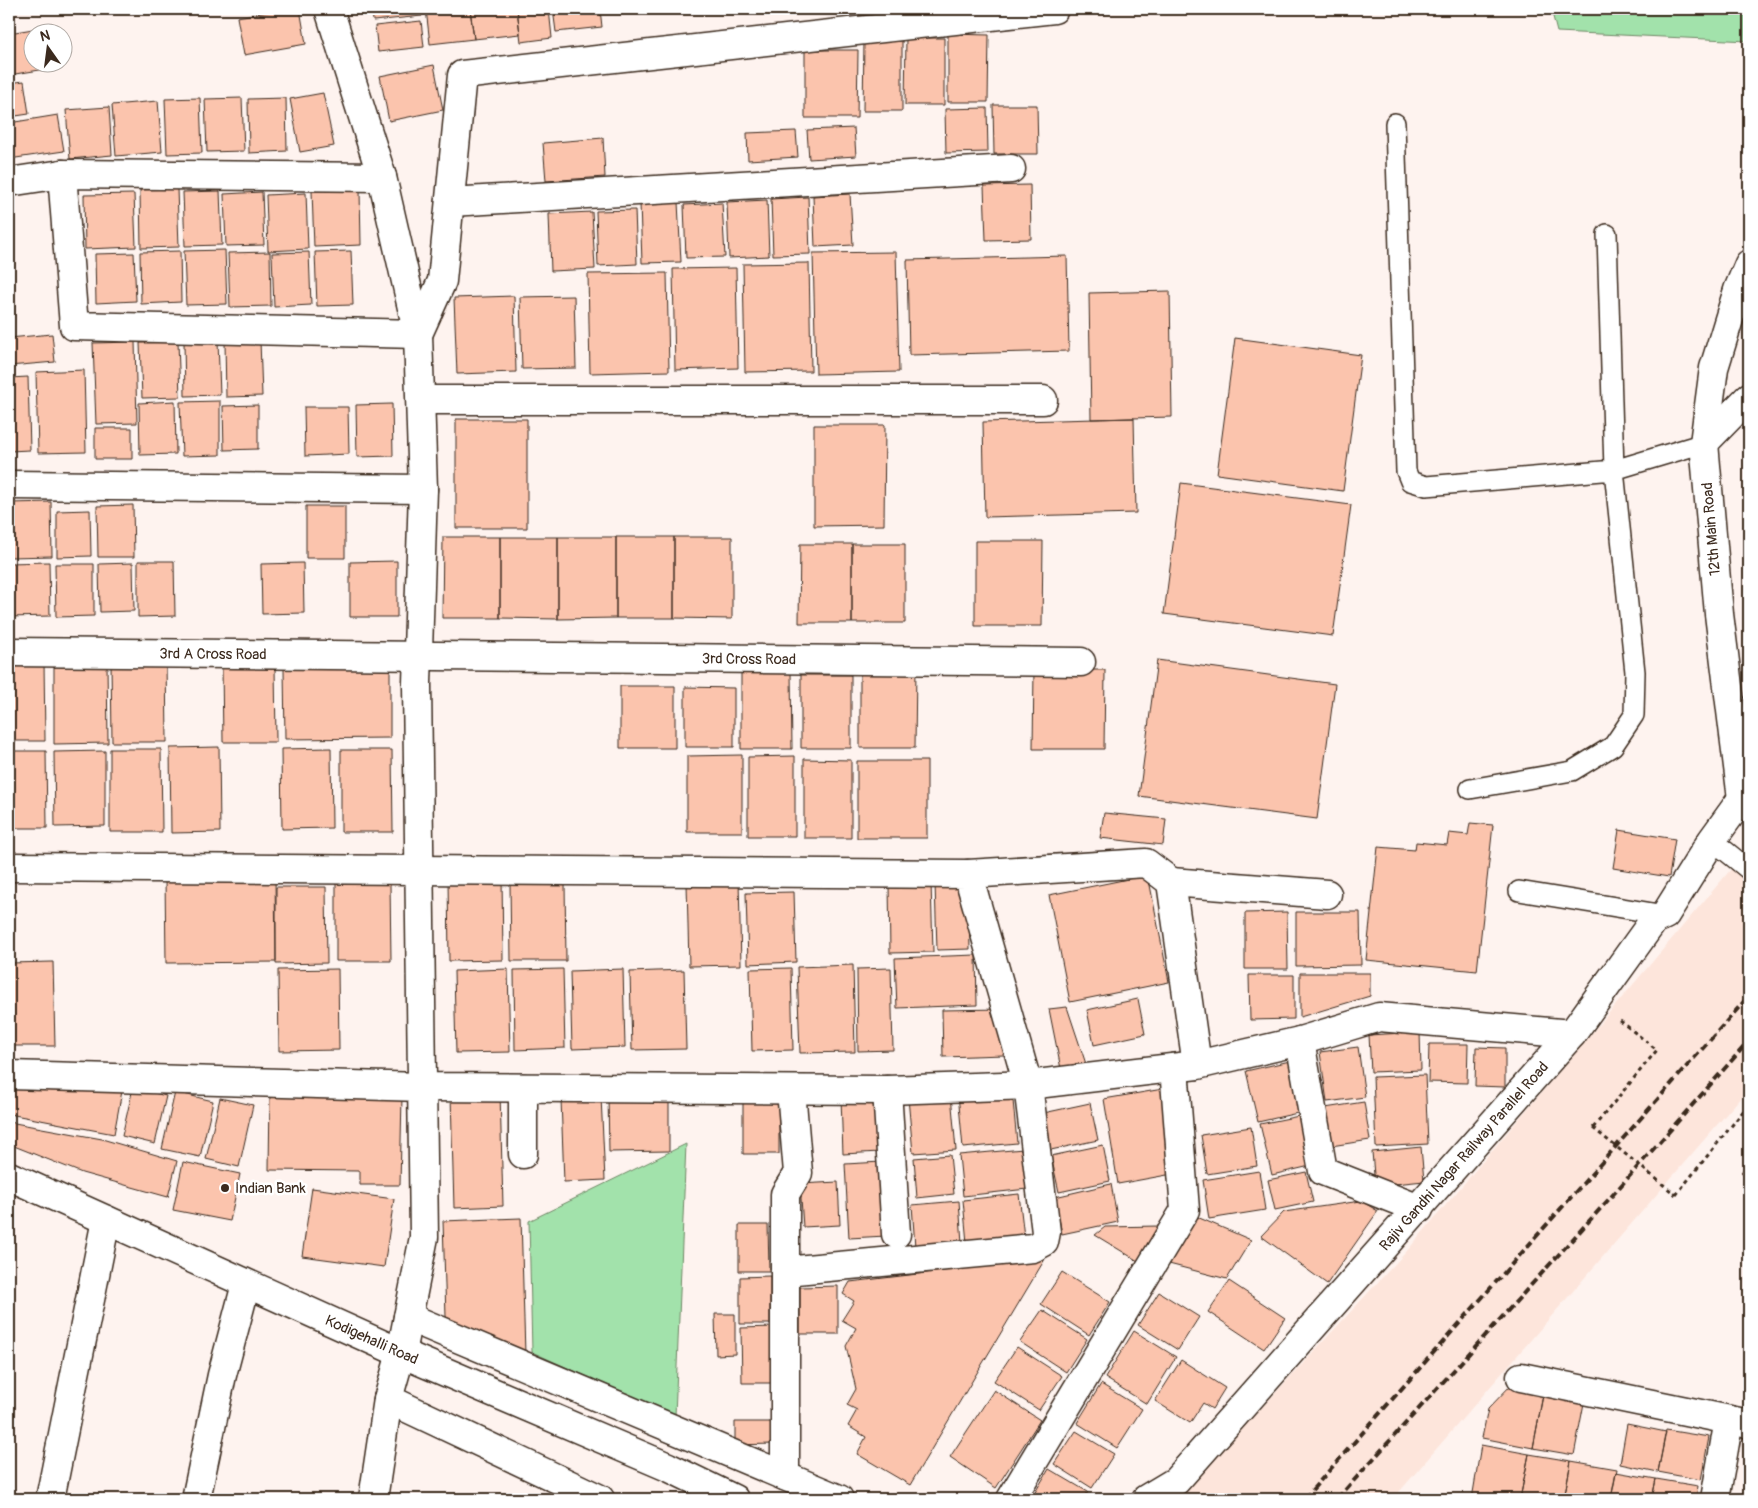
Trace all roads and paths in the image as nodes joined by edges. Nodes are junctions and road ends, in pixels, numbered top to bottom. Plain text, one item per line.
1 (329, 9) edge
2 (1054, 9) edge
3 (1395, 123) dead end
4 (1012, 169) dead end
5 (62, 174) junction
6 (382, 177) junction
7 (9, 182) edge
8 (450, 202) junction
9 (1607, 234) dead end
10 (1749, 264) edge
11 (418, 334) junction
12 (1749, 397) edge
13 (421, 400) junction
14 (1043, 400) dead end
15 (1704, 443) junction
16 (1614, 470) junction
17 (9, 485) edge
18 (423, 489) junction
19 (9, 652) edge
20 (418, 655) junction
21 (1081, 662) dead end
22 (1470, 789) dead end
23 (1746, 794) edge
24 (1712, 840) junction
25 (9, 866) edge
26 (419, 869) junction
27 (1749, 870) edge
28 (968, 874) junction
29 (1171, 882) junction
30 (1520, 891) dead end
31 (1327, 894) dead end
32 (1665, 916) junction
33 (1596, 1001) junction
34 (1572, 1034) junction
35 (1300, 1041) junction
36 (1186, 1067) junction
37 (9, 1076) edge
38 (1028, 1085) junction
39 (422, 1087) junction
40 (523, 1088) junction
41 (791, 1090) junction
42 (887, 1090) junction
43 (1749, 1104) edge
44 (523, 1154) dead end
45 (9, 1176) edge
46 (1419, 1209) junction
47 (106, 1220) junction
48 (896, 1234) dead end
49 (785, 1272) junction
50 (246, 1284) junction
51 (408, 1317) junction
52 (401, 1353) junction
53 (1521, 1376) dead end
54 (388, 1399) junction
55 (1739, 1422) edge
56 (785, 1476) junction
57 (565, 1492) edge
58 (50, 1499) edge
59 (196, 1499) edge
60 (373, 1499) edge
61 (600, 1499) edge
62 (734, 1499) edge
63 (839, 1499) edge
64 (1011, 1499) edge
65 (1146, 1499) edge
66 (1715, 1499) edge

1 - 6 street
2 - 8 street
3 - 16 lane
4 - 8 street
5 - 6 street
5 - 7 street
5 - 11 street
6 - 11 street
8 - 11 street
9 - 16 lane
10 - 15 street, 12th Main Road
11 - 13 street
12 - 15 street
13 - 14 street
13 - 18 street
15 - 16 lane
15 - 23 street, 12th Main Road
16 - 22 lane
17 - 18 street
18 - 20 street
19 - 20 street, 3rd A Cross Road
20 - 21 street, 3rd Cross Road
20 - 26 street
23 - 24 street, Rajiv Gandhi Nagar Railway Parallel Road
24 - 27 lane
24 - 32 street, Rajiv Gandhi Nagar Railway Parallel Road
25 - 26 street
26 - 28 street
26 - 39 street
28 - 29 street
28 - 38 street
29 - 31 street
29 - 36 street
30 - 32 lane
32 - 33 street, Rajiv Gandhi Nagar Railway Parallel Road
33 - 34 street, Rajiv Gandhi Nagar Railway Parallel Road
33 - 43 path, bridge
34 - 35 street
34 - 46 street, Rajiv Gandhi Nagar Railway Parallel Road
35 - 36 street
35 - 46 street
36 - 38 street
36 - 64 street
37 - 39 street
38 - 42 street
38 - 49 street
39 - 40 street
39 - 51 street
40 - 41 street
40 - 44 street
41 - 42 street
41 - 49 street
42 - 48 street
45 - 47 street, Kodigehalli Road
46 - 65 street, Rajiv Gandhi Nagar Railway Parallel Road
47 - 50 street, Kodigehalli Road
47 - 58 street
49 - 56 street
50 - 52 street, Kodigehalli Road
50 - 59 street
51 - 52 street
51 - 56 street
52 - 54 street
52 - 62 street, Kodigehalli Road
53 - 55 street
54 - 57 street
54 - 60 street
55 - 66 street
56 - 63 street
57 - 61 street

